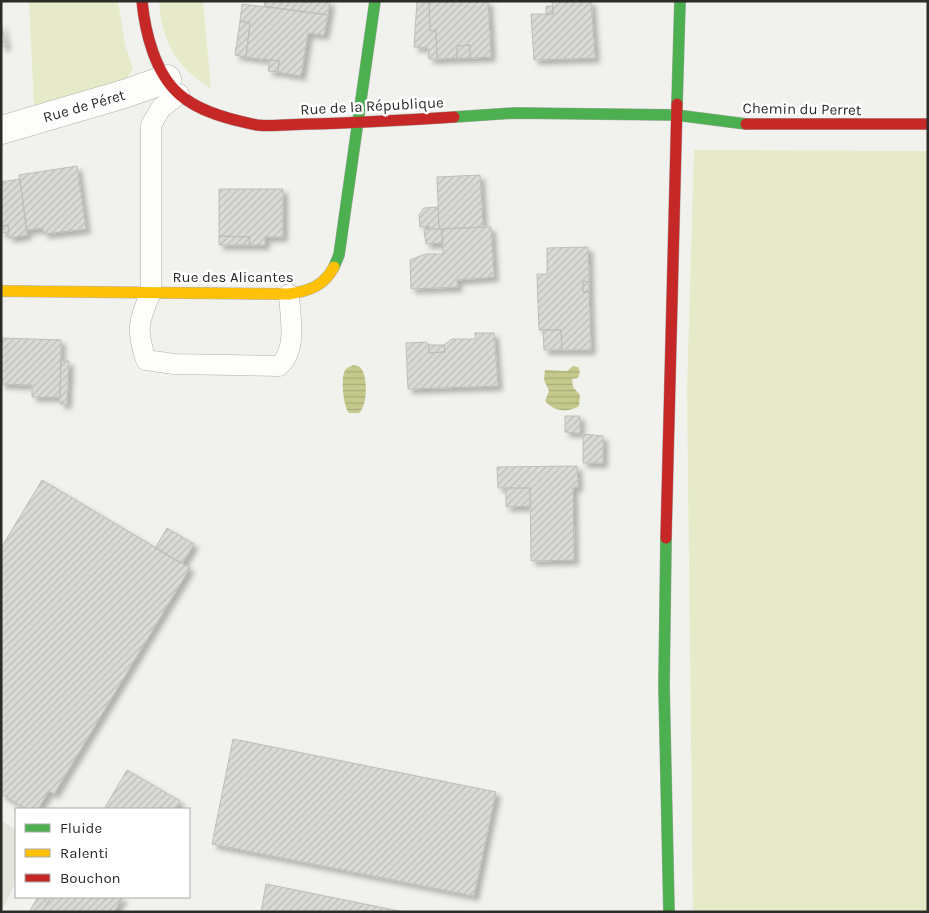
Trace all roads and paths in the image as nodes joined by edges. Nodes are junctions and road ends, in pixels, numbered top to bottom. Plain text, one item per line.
1 (142, 1) edge
2 (375, 1) edge
3 (680, 1) edge
4 (173, 86) junction
5 (676, 115) junction
6 (359, 123) junction
7 (928, 124) edge
8 (1, 130) edge
9 (1, 291) edge
10 (151, 292) junction
11 (289, 294) junction
12 (669, 912) edge

1 - 4 street, Rue de la République
2 - 6 street, Rue des Alicantes
3 - 5 street
4 - 6 street, Rue de la République
4 - 8 street, Rue de Péret
4 - 10 lane
5 - 6 street, Rue de la République
5 - 7 street, Chemin du Perret
5 - 12 street
6 - 11 street, Rue des Alicantes
9 - 10 street, Rue des Alicantes
10 - 11 street, Rue des Alicantes
10 - 11 lane

